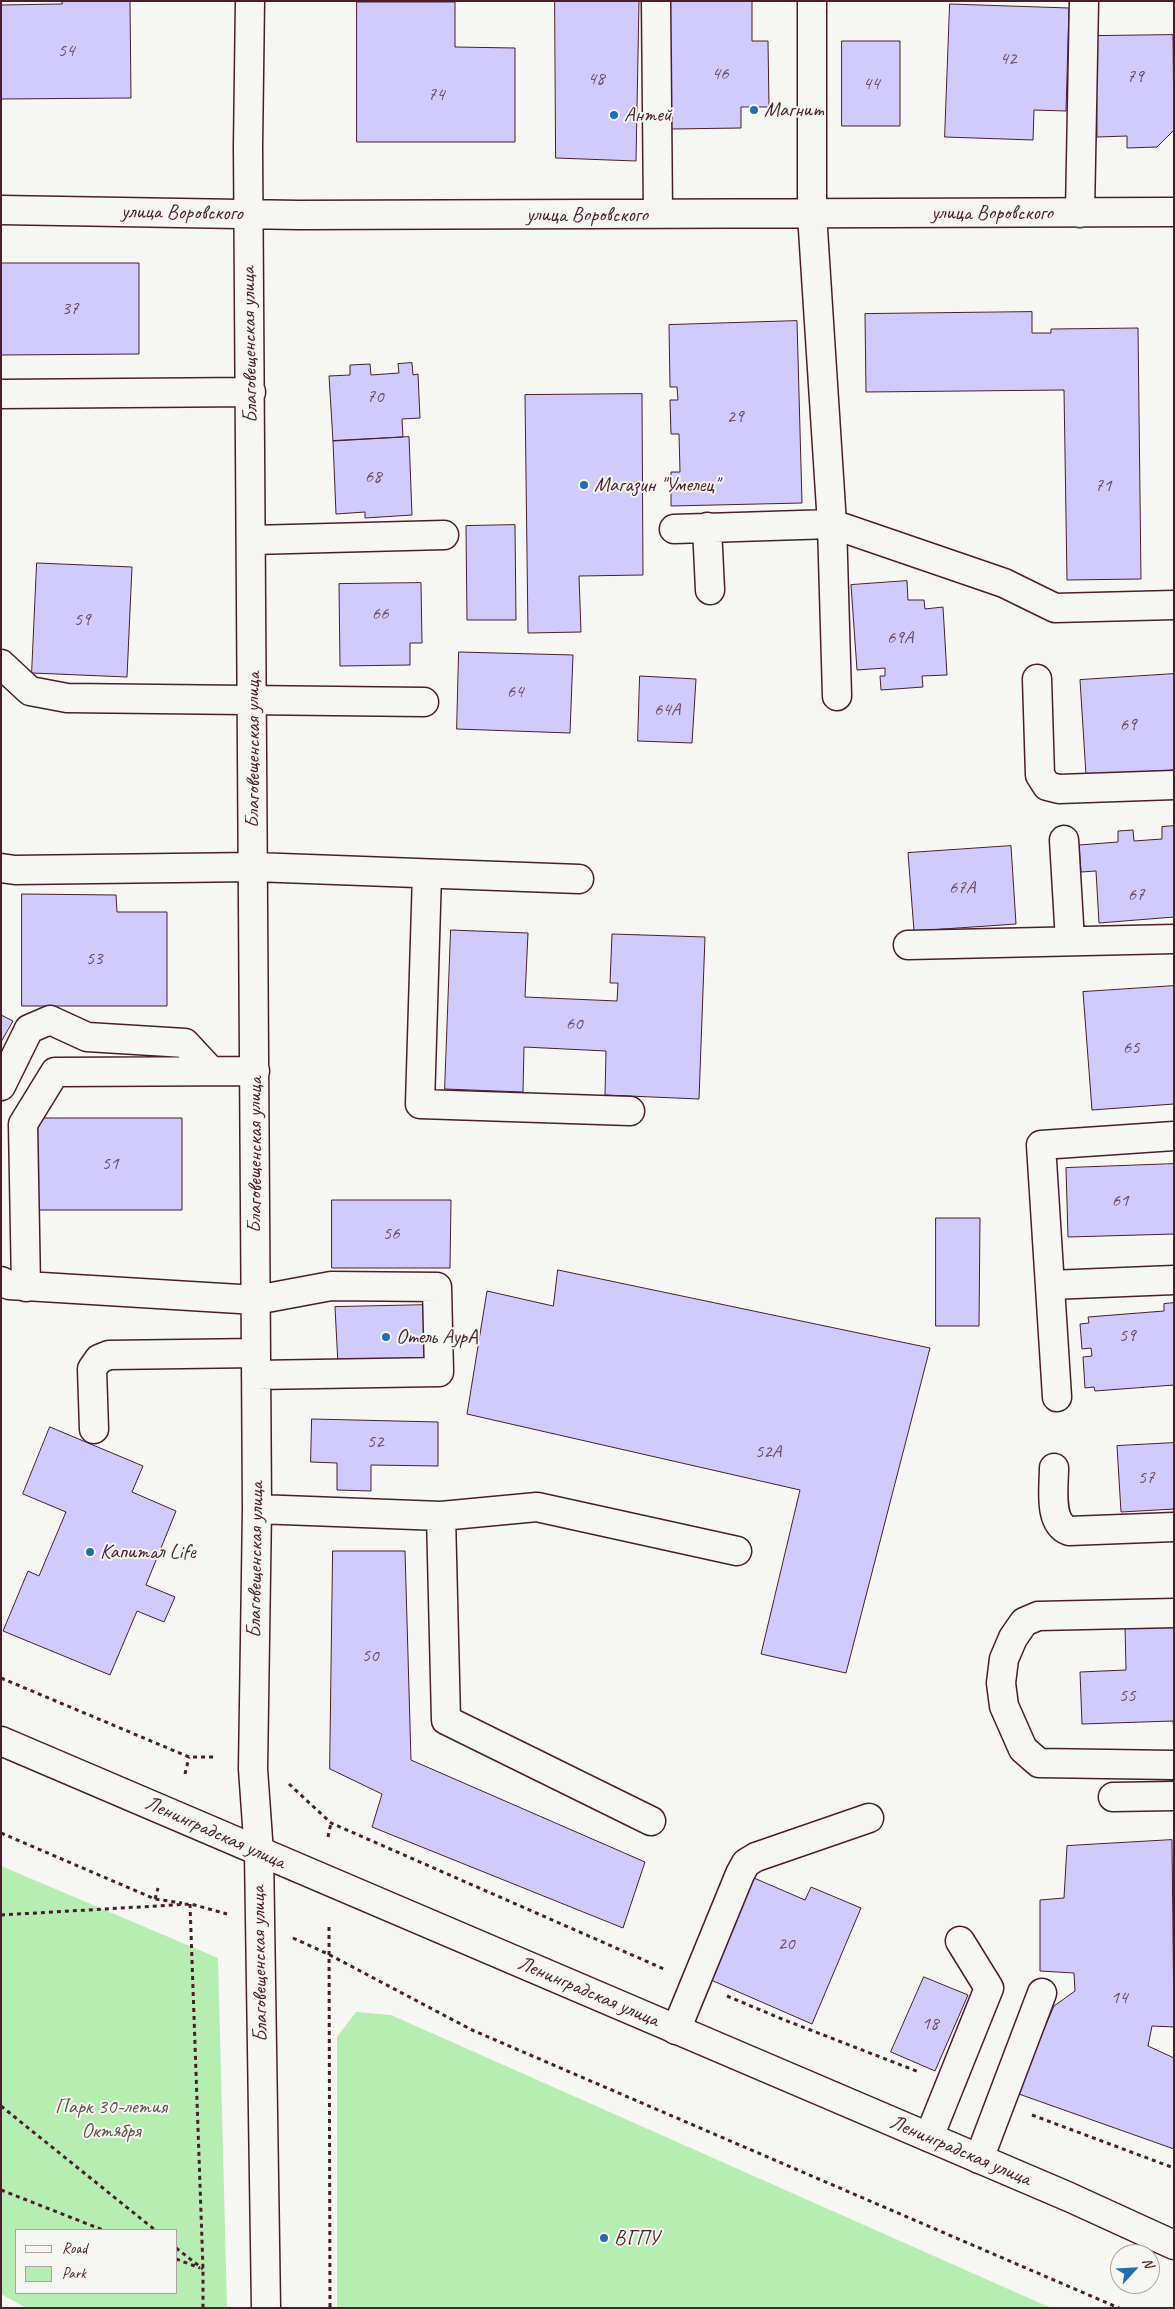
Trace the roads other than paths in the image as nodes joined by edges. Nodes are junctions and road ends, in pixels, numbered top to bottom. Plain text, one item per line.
1 (250, 1) edge
2 (656, 1) edge
3 (812, 1) edge
4 (1084, 1) edge
5 (1, 210) edge
6 (1174, 212) edge
7 (1080, 213) junction
8 (658, 214) junction
9 (812, 214) junction
10 (249, 215) junction
11 (251, 392) junction
12 (1, 394) edge
13 (832, 524) junction
14 (707, 528) junction
15 (674, 529) dead end
16 (444, 535) dead end
17 (252, 540) junction
18 (710, 590) dead end
19 (1174, 605) edge
20 (1, 664) edge
21 (1037, 680) dead end
22 (838, 696) dead end
23 (253, 701) junction
24 (424, 702) dead end
25 (1174, 785) edge
26 (1064, 840) dead end
27 (254, 867) junction
28 (1, 868) edge
29 (427, 874) junction
30 (578, 879) dead end
31 (1174, 939) edge
32 (1070, 941) junction
33 (908, 945) dead end
34 (211, 1071) junction
35 (255, 1071) junction
36 (1, 1086) edge
37 (630, 1111) dead end
38 (1174, 1136) edge
39 (1174, 1280) edge
40 (14, 1284) edge
41 (1050, 1286) junction
42 (256, 1300) junction
43 (256, 1364) junction
44 (1057, 1397) dead end
45 (94, 1429) dead end
46 (1054, 1468) dead end
47 (257, 1509) junction
48 (441, 1516) junction
49 (1174, 1527) edge
50 (737, 1551) dead end
51 (1174, 1613) edge
52 (1, 1741) edge
53 (1174, 1765) edge
54 (1174, 1796) edge
55 (1112, 1797) dead end
56 (869, 1818) dead end
57 (651, 1821) dead end
58 (259, 1853) junction
59 (960, 1942) dead end
60 (1042, 1993) dead end
61 (676, 2030) junction
62 (929, 2137) junction
63 (979, 2159) junction
64 (1174, 2245) edge
65 (266, 2308) edge

1 - 10 street, Благовещенская улица
2 - 8 street
3 - 9 street
4 - 7 street
5 - 10 street, улица Воровского
6 - 7 street, улица Воровского
7 - 9 street, улица Воровского
8 - 9 street, улица Воровского
8 - 10 street, улица Воровского
9 - 13 street
10 - 11 street, Благовещенская улица
11 - 12 street
11 - 17 street, Благовещенская улица
13 - 14 street
13 - 19 street
13 - 22 street
14 - 15 street
14 - 18 street
16 - 17 street
17 - 23 street, Благовещенская улица
20 - 23 street
21 - 25 street
23 - 24 street
23 - 27 street, Благовещенская улица
26 - 32 street
27 - 28 street
27 - 29 street
27 - 35 street, Благовещенская улица
29 - 30 street
29 - 37 street
31 - 32 street
32 - 33 street
34 - 35 street
34 - 36 street
34 - 40 street
35 - 42 street, Благовещенская улица
38 - 41 street
39 - 41 street
40 - 42 street
41 - 44 street
42 - 43 street, Благовещенская улица
42 - 43 street
43 - 45 street
43 - 47 street, Благовещенская улица
46 - 49 street
47 - 48 street
47 - 58 street, Благовещенская улица
48 - 50 street
48 - 57 street
51 - 53 street
52 - 58 street, Ленинградская улица
54 - 55 street
56 - 61 street
58 - 61 street, Ленинградская улица
58 - 65 street, Благовещенская улица
59 - 62 street
60 - 63 street
61 - 62 street, Ленинградская улица
62 - 63 street, Ленинградская улица
63 - 64 street, Ленинградская улица

